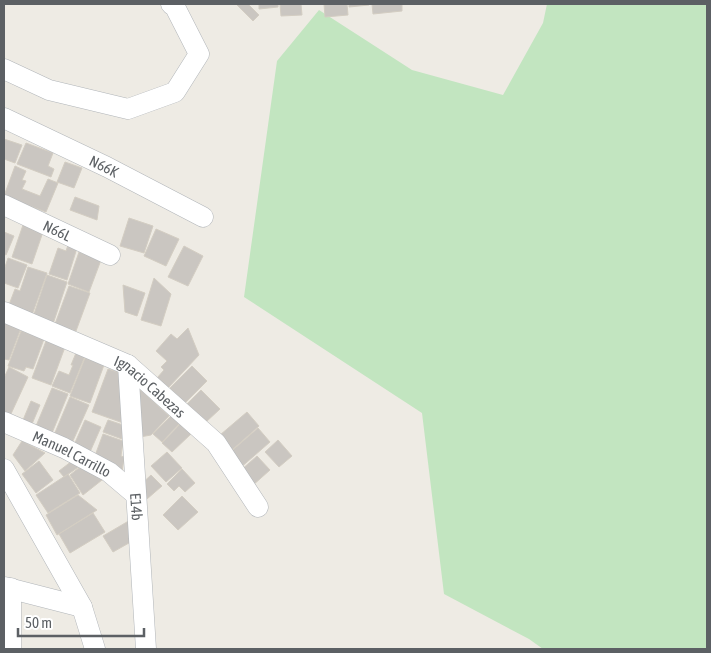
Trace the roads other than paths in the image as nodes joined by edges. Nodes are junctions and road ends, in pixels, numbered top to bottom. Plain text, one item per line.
1 (171, 4) edge
2 (4, 69) edge
3 (4, 118) edge
4 (4, 204) edge
5 (203, 217) dead end
6 (110, 255) dead end
7 (4, 312) edge
8 (128, 365) junction
9 (4, 422) edge
10 (4, 469) edge
11 (135, 494) junction
12 (258, 507) dead end
13 (8, 587) edge
14 (82, 607) junction
15 (11, 649) edge
16 (95, 649) edge
17 (146, 649) edge

1 - 2 street
3 - 5 street, N66K
4 - 6 street, N66L
7 - 8 street, Ignacio Cabezas
8 - 11 street, E14b
8 - 12 street, Ignacio Cabezas
9 - 11 street, Manuel Carrillo
10 - 14 street
11 - 17 street, E14b
13 - 14 street
13 - 15 street
14 - 16 street

